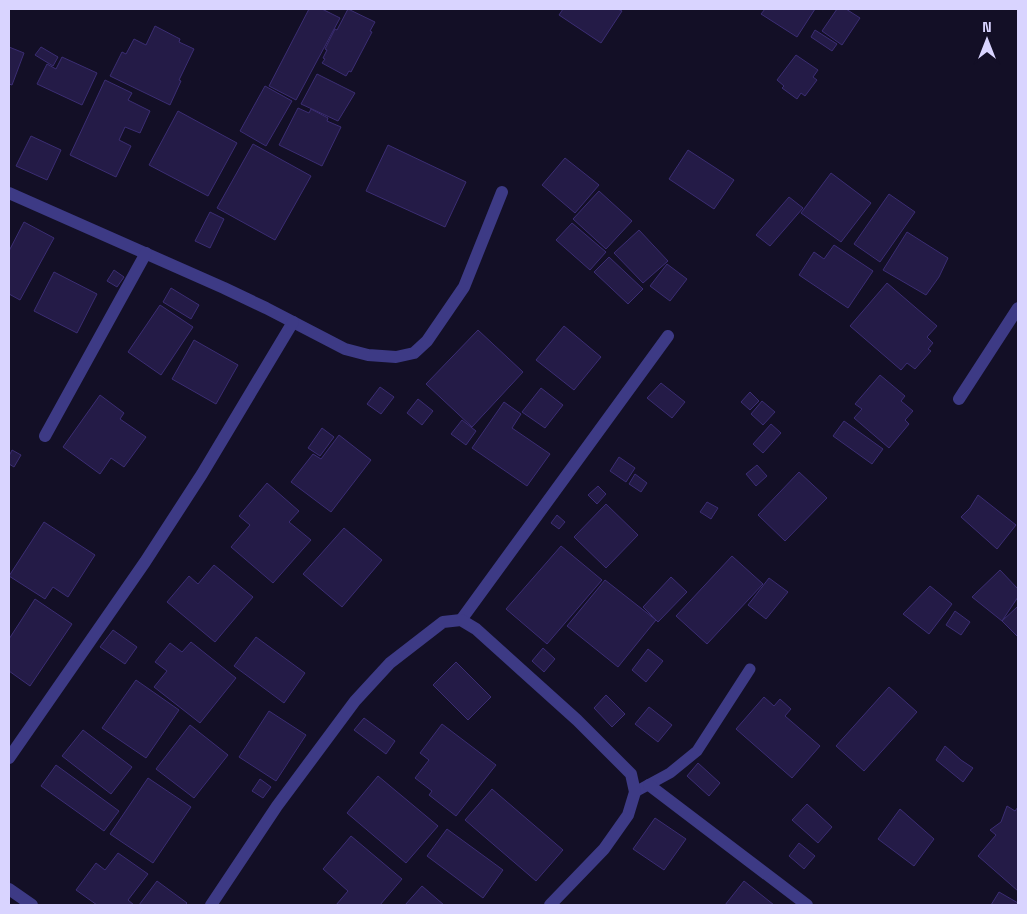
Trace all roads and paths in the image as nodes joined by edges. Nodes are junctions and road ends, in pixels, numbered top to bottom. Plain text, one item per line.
1 (502, 192) dead end
2 (9, 193) edge
3 (146, 253) junction
4 (1018, 308) edge
5 (293, 322) junction
6 (668, 336) dead end
7 (959, 399) dead end
8 (45, 436) dead end
9 (461, 620) junction
10 (750, 669) dead end
11 (9, 758) edge
12 (649, 784) junction
13 (635, 792) junction
14 (9, 888) edge
15 (32, 905) edge
16 (211, 905) edge
17 (550, 905) edge
18 (807, 905) edge

1 - 5 street
2 - 3 street
3 - 5 street
3 - 8 street
4 - 7 street
5 - 11 street
6 - 9 street
9 - 13 street
9 - 16 street
10 - 12 lane
12 - 13 lane
12 - 18 street
13 - 17 street
14 - 15 street

